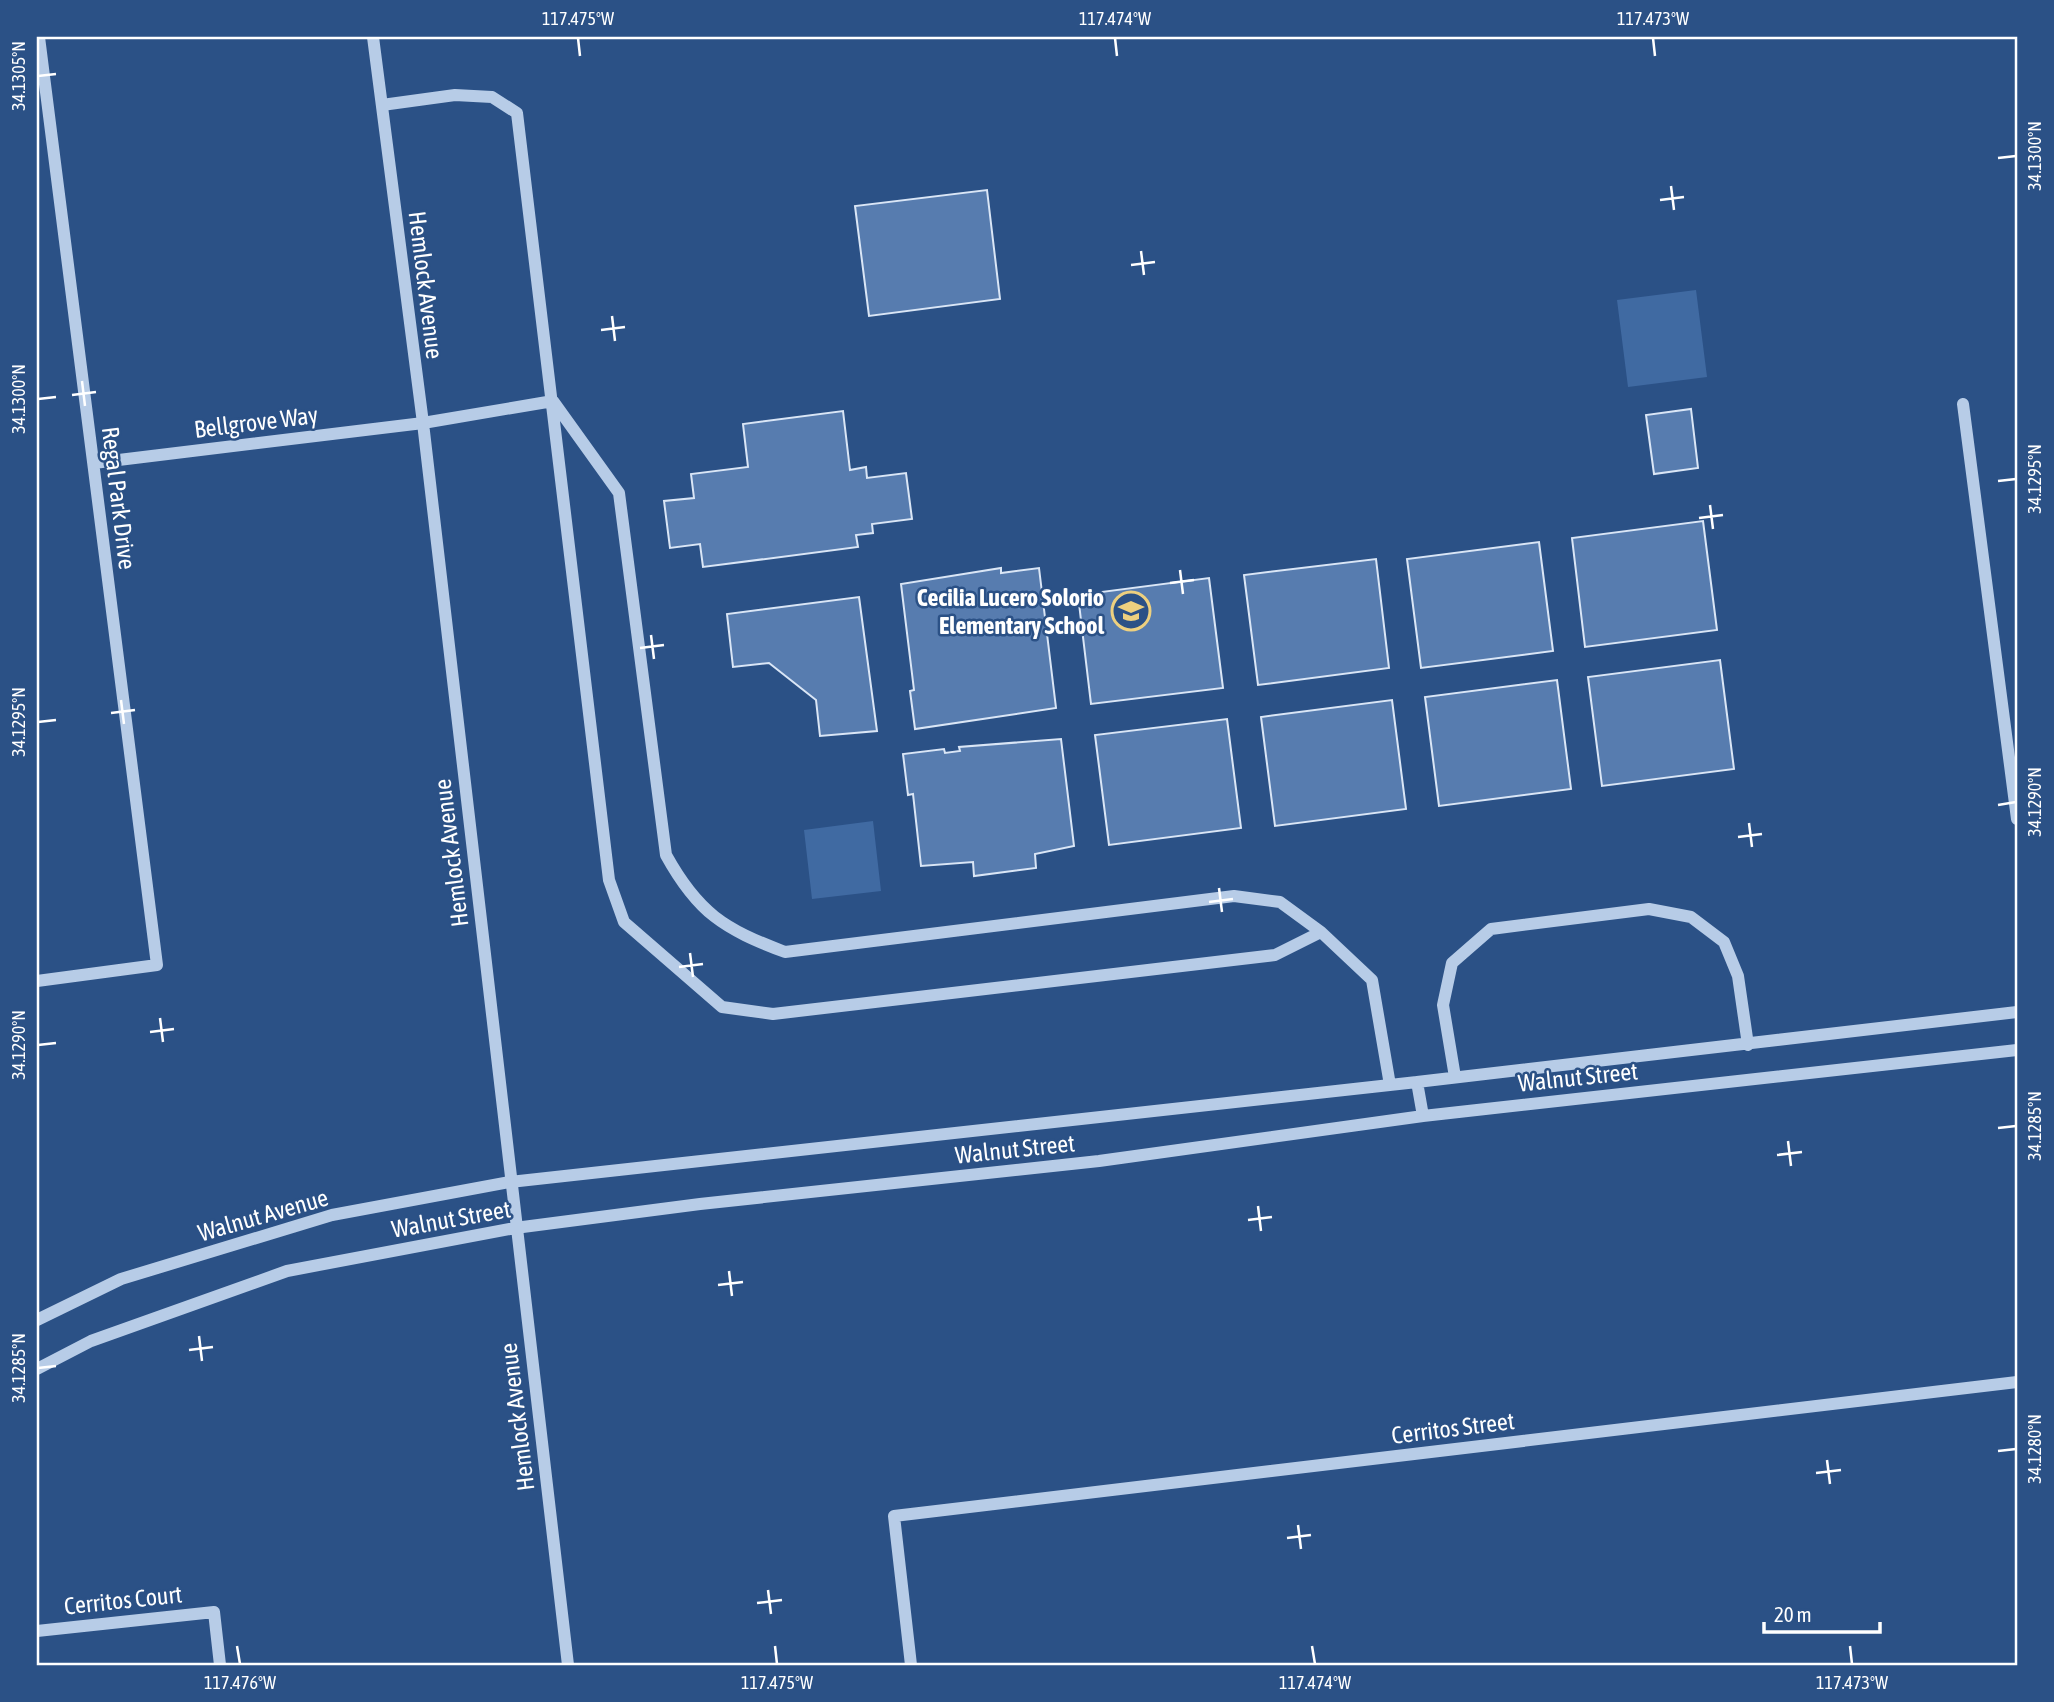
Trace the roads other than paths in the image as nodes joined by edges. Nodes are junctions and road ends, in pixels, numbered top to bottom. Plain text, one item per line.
1 (39, 37) edge
2 (373, 37) edge
3 (382, 105) junction
4 (553, 401) junction
5 (1963, 404) dead end
6 (423, 423) junction
7 (94, 463) junction
8 (2011, 723) edge
9 (2017, 819) edge
10 (1321, 932) junction
11 (37, 981) edge
12 (2017, 1012) edge
13 (1748, 1045) junction
14 (2017, 1050) edge
15 (1455, 1077) junction
16 (1417, 1082) junction
17 (1390, 1085) junction
18 (1423, 1116) junction
19 (510, 1182) junction
20 (515, 1228) junction
21 (37, 1320) edge
22 (37, 1369) edge
23 (2017, 1382) edge
24 (37, 1631) edge
25 (220, 1665) edge
26 (568, 1665) edge
27 (911, 1665) edge

1 - 7 street, Regal Park Drive
2 - 3 street, Hemlock Avenue
3 - 4 street
3 - 6 street, Hemlock Avenue
4 - 6 street, Bellgrove Way
4 - 10 street
4 - 10 street
5 - 8 street
6 - 7 street, Bellgrove Way
6 - 19 street, Hemlock Avenue
7 - 11 street, Regal Park Drive
8 - 9 street
10 - 17 street
12 - 13 street, Walnut Street
13 - 15 street, Walnut Street
13 - 15 street
14 - 18 street, Walnut Street
15 - 16 street, Walnut Street
16 - 17 street, Walnut Street
16 - 18 street
17 - 19 street, Walnut Street
18 - 20 street, Walnut Street
19 - 20 street, Hemlock Avenue
19 - 21 street, Walnut Avenue
20 - 22 street, Walnut Street
20 - 26 street, Hemlock Avenue
23 - 27 street, Cerritos Street
24 - 25 street, Cerritos Court

